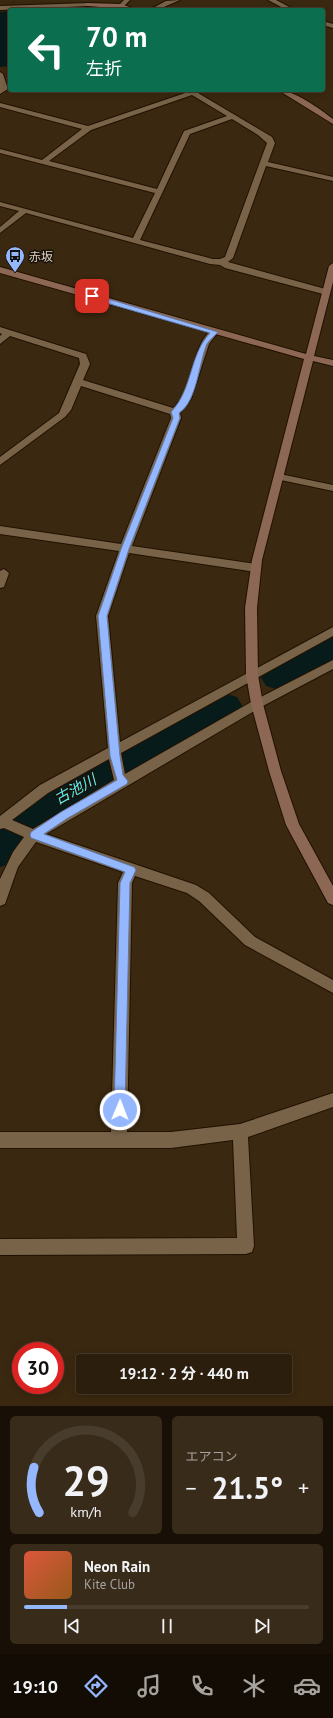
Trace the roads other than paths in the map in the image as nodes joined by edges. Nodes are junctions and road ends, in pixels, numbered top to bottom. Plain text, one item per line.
1 (9, 0) edge
2 (127, 0) edge
3 (177, 0) edge
4 (290, 0) edge
5 (274, 2) edge
6 (121, 6) junction
7 (0, 8) edge
8 (10, 8) junction
9 (128, 8) edge
10 (156, 8) edge
11 (288, 8) edge
12 (2, 71) edge
13 (0, 92) edge
14 (196, 92) edge
15 (285, 92) edge
16 (193, 93) junction
17 (0, 105) edge
18 (232, 117) junction
19 (333, 122) edge
20 (88, 128) junction
21 (0, 151) edge
22 (44, 162) junction
23 (264, 163) junction
24 (333, 179) edge
25 (160, 192) junction
26 (0, 204) edge
27 (24, 211) junction
28 (0, 231) edge
29 (135, 240) junction
30 (222, 262) junction
31 (333, 266) edge
32 (0, 270) edge
33 (326, 292) junction
34 (4, 331) edge
35 (214, 332) junction
36 (0, 341) edge
37 (310, 358) junction
38 (333, 363) edge
39 (78, 382) junction
40 (175, 412) junction
41 (0, 462) edge
42 (280, 477) junction
43 (333, 488) edge
44 (0, 530) edge
45 (125, 549) junction
46 (256, 568) junction
47 (4, 573) dead end
48 (0, 584) edge
49 (333, 631) edge
50 (333, 664) edge
51 (252, 675) junction
52 (258, 704) junction
53 (115, 753) junction
54 (121, 779) junction
55 (3, 823) edge
56 (30, 833) junction
57 (131, 870) junction
58 (333, 899) edge
59 (0, 900) edge
60 (333, 987) edge
61 (333, 1100) edge
62 (240, 1132) junction
63 (0, 1140) edge
64 (119, 1140) junction
65 (0, 1247) edge

1 - 8 street
2 - 6 street
3 - 10 street
4 - 5 street
5 - 11 street
6 - 8 street
6 - 9 street
7 - 8 street
12 - 13 street
14 - 16 street
15 - 19 street
16 - 18 street
16 - 20 street
17 - 20 street
18 - 23 street
18 - 25 street
20 - 22 street
21 - 22 street
22 - 25 street
23 - 24 street
23 - 30 street
25 - 29 street
26 - 27 street
27 - 28 street
27 - 29 street
29 - 30 street
30 - 33 street
31 - 33 street
32 - 35 street
33 - 37 street
34 - 36 street
34 - 39 street
35 - 37 street
35 - 40 street
37 - 38 street
37 - 42 street
39 - 40 street
39 - 41 street
40 - 45 street
42 - 43 street
42 - 46 street
44 - 45 street
45 - 46 street
45 - 53 street
46 - 51 street
47 - 48 street
49 - 51 street
50 - 52 street
51 - 52 street
51 - 53 street
52 - 54 street
52 - 58 street
53 - 54 street
53 - 55 street
54 - 56 street
55 - 56 street
56 - 57 street
56 - 59 street
57 - 60 street
57 - 64 street
61 - 62 street
62 - 64 street
62 - 65 street
63 - 64 street

